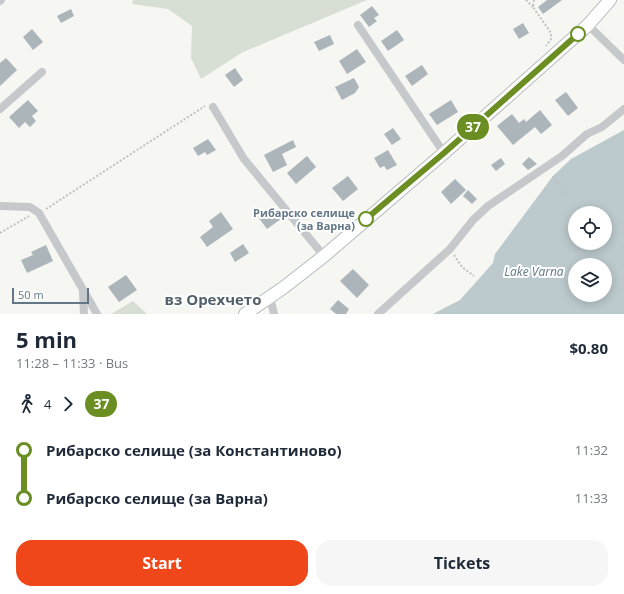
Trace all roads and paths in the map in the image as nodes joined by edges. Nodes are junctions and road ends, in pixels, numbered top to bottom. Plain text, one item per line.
1 (526, 0) edge
2 (534, 0) edge
3 (610, 0) edge
4 (533, 7) junction
5 (358, 25) dead end
6 (588, 25) junction
7 (544, 50) dead end
8 (624, 60) edge
9 (42, 72) dead end
10 (213, 107) joint
11 (624, 109) edge
12 (0, 110) edge
13 (444, 153) junction
14 (553, 176) dead end
15 (568, 195) dead end
16 (0, 206) edge
17 (39, 213) junction
18 (0, 233) edge
19 (450, 249) junction
20 (324, 256) junction
21 (474, 276) dead end
22 (83, 288) junction
23 (270, 297) junction
24 (84, 314) edge
25 (97, 314) edge
26 (245, 314) edge
27 (274, 314) edge
28 (378, 314) edge

1 - 4 path
2 - 4 path
3 - 6 street
4 - 7 path
5 - 13 street
6 - 8 street
6 - 13 street
9 - 12 street
10 - 17 path
10 - 20 street
11 - 19 street
13 - 20 street
14 - 15 path
16 - 17 street
17 - 18 path
17 - 22 street
19 - 21 path
19 - 28 street
20 - 23 street
22 - 24 street
22 - 25 street
23 - 26 street
23 - 27 street

